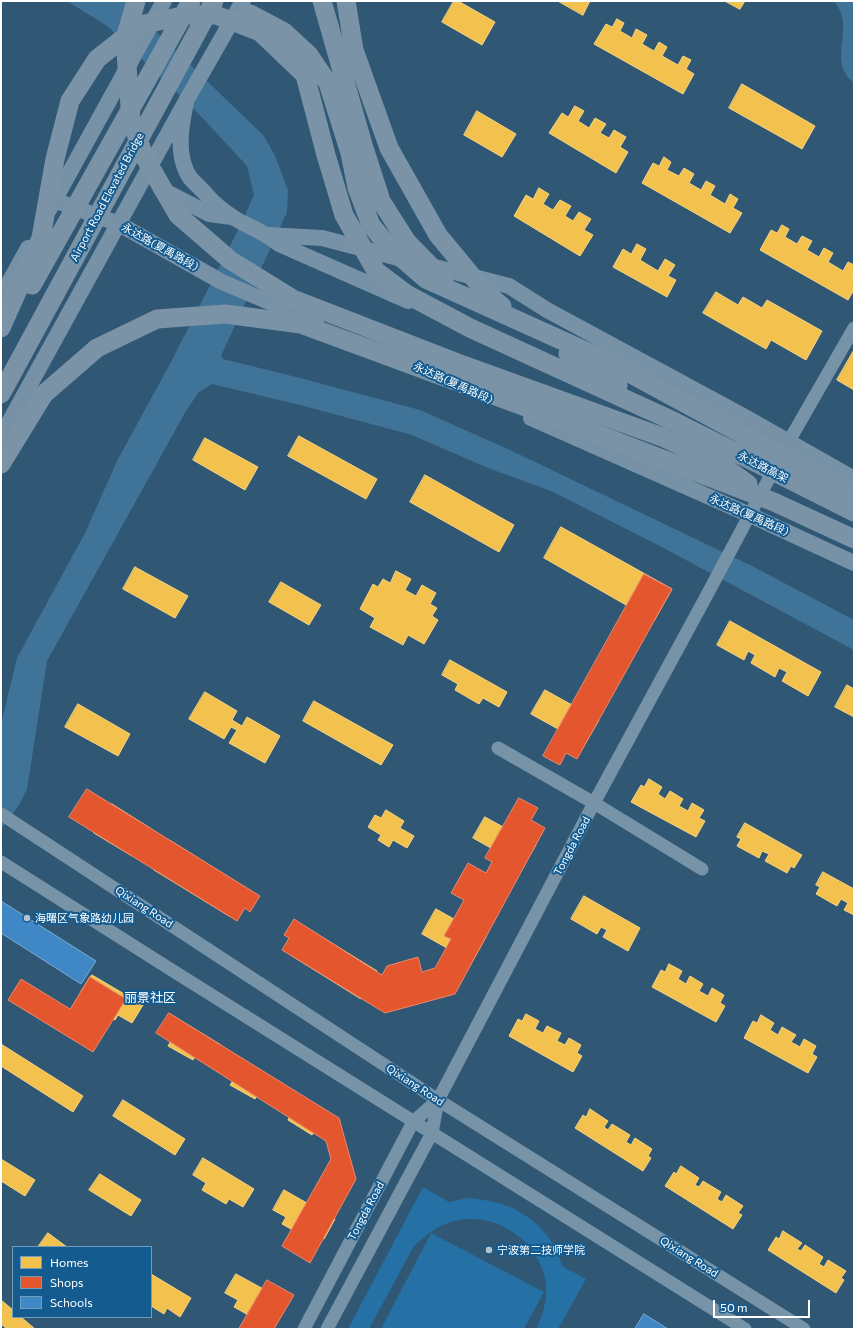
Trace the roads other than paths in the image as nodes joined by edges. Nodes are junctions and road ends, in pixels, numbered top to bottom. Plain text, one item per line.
1 (136, 1) edge
2 (214, 1) edge
3 (243, 1) edge
4 (322, 1) edge
5 (346, 1) edge
6 (162, 6) edge
7 (189, 8) edge
8 (186, 101) junction
9 (143, 180) junction
10 (54, 200) junction
11 (233, 217) junction
12 (119, 224) junction
13 (273, 239) junction
14 (454, 292) junction
15 (1, 297) edge
16 (1, 328) edge
17 (854, 328) edge
18 (1, 340) edge
19 (1, 394) edge
20 (673, 421) junction
21 (1, 437) edge
22 (789, 441) junction
23 (1, 464) edge
24 (776, 466) junction
25 (854, 479) edge
26 (854, 495) edge
27 (774, 502) junction
28 (854, 506) edge
29 (854, 512) edge
30 (750, 515) junction
31 (854, 539) edge
32 (854, 563) edge
33 (498, 748) dead end
34 (594, 803) junction
35 (1, 814) edge
36 (4, 863) edge
37 (702, 869) dead end
38 (438, 1100) junction
39 (413, 1122) junction
40 (432, 1133) junction
41 (304, 1329) edge
42 (327, 1329) edge
43 (745, 1329) edge
44 (804, 1329) edge

1 - 27 highway
2 - 19 highway, Airport Road Elevated Bridge
3 - 8 main road
4 - 14 highway
5 - 20 highway
6 - 10 main road
7 - 14 highway
7 - 16 highway
7 - 18 highway, Airport Road Elevated Bridge
7 - 20 highway
8 - 9 main road
8 - 11 main road
9 - 11 main road
9 - 12 main road
10 - 12 main road, 永达路(夏禹路段)
10 - 15 main road
11 - 13 main road
12 - 21 main road
12 - 30 main road, 永达路(夏禹路段)
13 - 22 main road
13 - 24 main road
14 - 26 highway
17 - 22 street, Tongda Road
20 - 29 highway, 永达路高架
22 - 24 street, Tongda Road
22 - 25 main road
23 - 27 highway
24 - 28 main road
24 - 30 street, Tongda Road
27 - 31 highway
30 - 32 main road, 永达路(夏禹路段)
30 - 34 street, Tongda Road
33 - 34 street
34 - 37 street
34 - 38 street, Tongda Road
35 - 38 street, Qixiang Road
36 - 39 street
38 - 39 street, Tongda Road
38 - 40 street, Tongda Road
38 - 44 street, Qixiang Road
39 - 40 street
39 - 41 street, Tongda Road
40 - 42 street, Tongda Road
40 - 43 street

